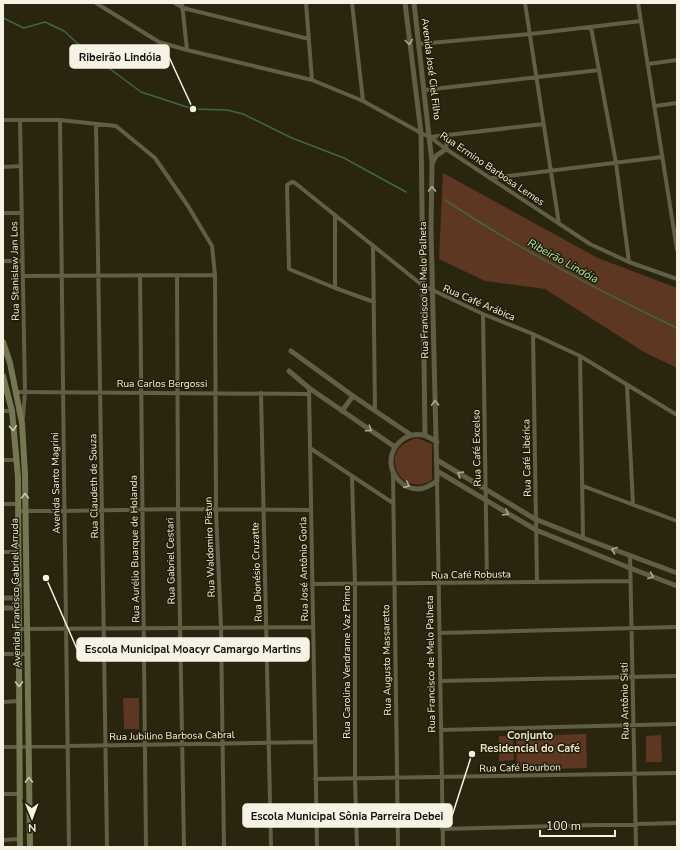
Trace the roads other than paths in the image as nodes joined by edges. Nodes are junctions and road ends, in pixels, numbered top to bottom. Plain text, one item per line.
1 (96, 3) edge
2 (175, 3) edge
3 (306, 3) edge
4 (352, 3) edge
5 (405, 3) edge
6 (414, 3) edge
7 (525, 3) edge
8 (638, 3) edge
9 (183, 5) edge
10 (641, 21) junction
11 (591, 27) junction
12 (530, 34) junction
13 (309, 38) junction
14 (419, 44) junction
15 (187, 50) junction
16 (677, 60) edge
17 (648, 64) junction
18 (599, 70) junction
19 (537, 78) junction
20 (312, 80) junction
21 (425, 90) junction
22 (363, 101) junction
23 (677, 103) edge
24 (655, 106) junction
25 (3, 120) edge
26 (20, 120) junction
27 (60, 120) junction
28 (96, 124) junction
29 (544, 124) junction
30 (421, 133) junction
31 (449, 135) junction
32 (430, 137) junction
33 (446, 149) junction
34 (662, 157) junction
35 (432, 163) junction
36 (616, 163) junction
37 (21, 166) junction
38 (3, 167) edge
39 (551, 170) junction
40 (491, 178) junction
41 (3, 213) edge
42 (22, 213) junction
43 (335, 216) junction
44 (677, 216) edge
45 (672, 217) junction
46 (559, 224) junction
47 (373, 245) junction
48 (677, 250) edge
49 (23, 260) junction
50 (3, 261) edge
51 (629, 262) junction
52 (140, 275) junction
53 (215, 275) junction
54 (23, 276) junction
55 (61, 276) junction
56 (98, 276) junction
57 (177, 276) junction
58 (677, 279) edge
59 (422, 285) junction
60 (335, 288) junction
61 (432, 291) junction
62 (374, 302) junction
63 (483, 314) junction
64 (533, 334) junction
65 (3, 342) edge
66 (291, 351) dead end
67 (580, 356) junction
68 (288, 371) dead end
69 (3, 376) edge
70 (627, 385) junction
71 (309, 388) junction
72 (16, 392) junction
73 (25, 392) junction
74 (62, 392) junction
75 (101, 392) junction
76 (141, 392) junction
77 (178, 392) junction
78 (215, 392) junction
79 (261, 393) junction
80 (309, 394) junction
81 (353, 396) junction
82 (3, 411) edge
83 (12, 411) junction
84 (342, 411) junction
85 (375, 411) junction
86 (677, 415) edge
87 (22, 422) junction
88 (411, 435) junction
89 (425, 435) junction
90 (437, 442) junction
91 (395, 447) junction
92 (310, 448) junction
93 (3, 460) edge
94 (16, 460) junction
95 (437, 460) junction
96 (437, 471) junction
97 (393, 472) junction
98 (352, 476) junction
99 (437, 481) junction
100 (583, 486) junction
101 (485, 490) junction
102 (486, 501) junction
103 (393, 503) junction
104 (3, 504) edge
105 (18, 504) junction
106 (633, 505) junction
107 (178, 509) junction
108 (102, 510) junction
109 (142, 510) junction
110 (216, 510) junction
111 (264, 510) junction
112 (311, 510) junction
113 (18, 511) junction
114 (25, 511) junction
115 (65, 511) junction
116 (535, 519) junction
117 (677, 521) edge
118 (536, 530) junction
119 (583, 538) junction
120 (3, 552) edge
121 (18, 552) junction
122 (630, 555) junction
123 (630, 568) junction
124 (677, 574) edge
125 (630, 581) junction
126 (487, 582) junction
127 (537, 582) junction
128 (395, 583) junction
129 (439, 583) junction
130 (312, 584) junction
131 (355, 584) junction
132 (677, 586) edge
133 (3, 598) edge
134 (18, 598) junction
135 (3, 608) edge
136 (18, 608) junction
137 (27, 610) junction
138 (181, 627) junction
139 (221, 627) junction
140 (267, 627) junction
141 (313, 627) junction
142 (677, 627) edge
143 (67, 628) junction
144 (104, 628) junction
145 (144, 628) junction
146 (631, 628) junction
147 (19, 629) junction
148 (27, 629) junction
149 (440, 633) junction
150 (3, 654) edge
151 (19, 654) junction
152 (28, 654) junction
153 (677, 676) edge
154 (632, 677) junction
155 (440, 681) junction
156 (19, 701) junction
157 (3, 702) edge
158 (677, 724) edge
159 (633, 725) junction
160 (441, 730) junction
161 (223, 742) junction
162 (269, 742) junction
163 (315, 742) junction
164 (182, 744) junction
165 (29, 745) junction
166 (105, 745) junction
167 (145, 745) junction
168 (19, 746) junction
169 (68, 746) junction
170 (3, 747) edge
171 (677, 773) edge
172 (635, 774) junction
173 (397, 778) junction
174 (442, 778) junction
175 (315, 779) junction
176 (355, 779) junction
177 (3, 794) edge
178 (20, 794) junction
179 (636, 823) junction
180 (677, 823) edge
181 (442, 829) junction
182 (20, 839) junction
183 (3, 840) edge
184 (20, 847) edge
185 (30, 847) edge
186 (69, 847) edge
187 (107, 847) edge
188 (146, 847) edge
189 (184, 847) edge
190 (224, 847) edge
191 (271, 847) edge
192 (317, 847) edge
193 (357, 847) edge
194 (398, 847) edge
195 (443, 847) edge
196 (636, 847) edge

1 - 15 street, Rua Ermino Barbosa Lemes
2 - 9 street
3 - 13 street
4 - 22 street
5 -> 30 street, Avenida José Ciel Filho
6 - 14 street, Avenida José Ciel Filho
7 - 12 street
8 - 10 street
9 - 13 street
9 - 15 street
10 - 11 street
10 - 17 street
11 - 12 street
11 - 18 street
12 - 14 street
12 - 19 street
13 - 20 street
14 - 21 street, Avenida José Ciel Filho
15 - 20 street, Rua Ermino Barbosa Lemes
16 - 17 street
17 - 24 street
18 - 19 street
18 - 36 street
19 - 21 street
19 - 29 street
20 - 22 street, Rua Ermino Barbosa Lemes
21 - 32 street, Avenida José Ciel Filho
22 - 30 street, Rua Ermino Barbosa Lemes
23 - 24 street
24 - 34 street
25 - 26 street
26 - 27 street
26 - 37 street, Rua Stanislaw Jan Los
27 - 28 street
27 - 55 street, Avenida Santo Magrini
28 - 53 street, Rua Waldomiro Pistun
28 - 56 street, Rua Claudeth de Souza
29 - 31 street
29 - 39 street
30 - 32 street, Rua Ermino Barbosa Lemes
30 - 59 street, Rua Francisco de Melo Palheta
31 - 32 street
31 - 33 street
32 - 33 street, Rua Ermino Barbosa Lemes
32 - 35 street, Rua Francisco de Melo Palheta
33 - 35 street
33 - 40 street, Rua Ermino Barbosa Lemes
34 - 36 street
34 - 45 street
61 -> 35 street, Rua Francisco de Melo Palheta
36 - 39 street
36 - 51 street
37 - 38 street
37 - 42 street, Rua Stanislaw Jan Los
39 - 40 street
39 - 46 street
40 - 46 street, Rua Ermino Barbosa Lemes
41 - 42 street
42 - 49 street, Rua Stanislaw Jan Los
43 - 47 street, Rua Café Arábica
43 - 60 street
43 - 60 street, Rua Café Arábica
44 - 45 street
45 - 48 street
46 - 51 street, Rua Ermino Barbosa Lemes
47 - 59 street, Rua Café Arábica
47 - 62 street
49 - 50 street
49 - 54 street, Rua Stanislaw Jan Los
51 - 58 street, Rua Ermino Barbosa Lemes
52 - 56 street
52 - 57 street
52 - 76 street, Rua Aurélio Buarque de Holanda
53 - 57 street
53 - 78 street, Rua Waldomiro Pistun
54 - 55 street
54 - 73 street, Rua Stanislaw Jan Los
55 - 56 street
55 - 74 street, Avenida Santo Magrini
56 - 75 street, Rua Claudeth de Souza
57 - 77 street, Rua Gabriel Cestari
59 - 61 street, Rua Café Arábica
59 - 89 street, Rua Francisco de Melo Palheta
60 - 62 street
61 - 63 street, Rua Café Arábica
90 -> 61 street, Rua Francisco de Melo Palheta
62 - 85 street
63 - 64 street, Rua Café Arábica
63 - 101 street, Rua Café Excelso
64 - 67 street, Rua Café Arábica
64 - 116 street, Rua Café Libérica
65 - 72 main road, Avenida Francisco Gabriel Arruda
66 - 81 street
67 - 70 street, Rua Café Arábica
67 - 100 street
68 - 71 street
69 - 83 main road, Avenida Francisco Gabriel Arruda
70 - 86 street, Rua Café Arábica
70 - 106 street
71 - 80 street, Rua José Antônio Gorla
71 - 84 street
72 - 73 street, Rua Carlos Bergossi
72 - 87 main road, Avenida Francisco Gabriel Arruda
73 - 74 street, Rua Carlos Bergossi
73 - 87 street, Rua Stanislaw Jan Los
74 - 75 street, Rua Carlos Bergossi
74 - 115 street, Avenida Santo Magrini
75 - 76 street, Rua Carlos Bergossi
75 - 108 street, Rua Claudeth de Souza
76 - 77 street, Rua Carlos Bergossi
76 - 109 street, Rua Aurélio Buarque de Holanda
77 - 78 street, Rua Carlos Bergossi
77 - 107 street, Rua Gabriel Cestari
78 - 79 street, Rua Carlos Bergossi
78 - 110 street, Rua Waldomiro Pistun
79 - 80 street, Rua Carlos Bergossi
79 - 111 street, Rua Dionésio Cruzatte
80 - 92 street, Rua José Antônio Gorla
81 - 84 street
81 - 85 street
82 - 83 street
83 -> 94 main road, Avenida Francisco Gabriel Arruda
84 -> 91 street
85 - 88 street
114 -> 87 main road, Avenida Francisco Gabriel Arruda
88 - 89 street
88 - 91 street
89 - 90 street
90 - 95 street
91 - 97 street
92 - 98 street
92 - 112 street, Rua José Antônio Gorla
93 - 94 street
94 - 105 main road, Avenida Francisco Gabriel Arruda
95 - 96 street
101 -> 95 street
96 - 99 street
96 - 102 street
97 -> 99 street
97 - 103 street, Rua Augusto Massaretto
98 - 103 street
98 - 131 street, Rua Carolina Vendrame Vaz Primo
99 - 129 street, Rua Francisco de Melo Palheta
100 - 106 street
100 - 119 street
101 - 102 street, Rua Café Excelso
101 - 116 street
102 -> 118 street
102 - 126 street, Rua Café Excelso
103 - 128 street, Rua Augusto Massaretto
104 - 105 street
105 - 113 main road, Avenida Francisco Gabriel Arruda
106 - 117 street
107 - 109 street
107 - 110 street
107 - 138 street, Rua Gabriel Cestari
108 - 109 street
108 - 115 street
108 - 144 street, Rua Claudeth de Souza
109 - 145 street, Rua Aurélio Buarque de Holanda
110 - 111 street
110 - 139 street, Rua Waldomiro Pistun
111 - 112 street
111 - 140 street, Rua Dionésio Cruzatte
112 - 130 street, Rua José Antônio Gorla
113 - 114 street
113 - 121 main road, Avenida Francisco Gabriel Arruda
114 - 115 street
114 - 137 main road, Avenida Francisco Gabriel Arruda
115 - 143 street, Avenida Santo Magrini
116 - 118 street, Rua Café Libérica
116 - 119 street
118 - 123 street
118 - 127 street, Rua Café Libérica
122 -> 119 street
120 - 121 street
121 - 134 main road, Avenida Francisco Gabriel Arruda
122 - 123 street, Rua Antônio Sisti
122 - 124 street
123 - 125 street, Rua Antônio Sisti
123 -> 132 street
125 - 127 street, Rua Café Robusta
125 - 146 street, Rua Antônio Sisti
126 - 127 street, Rua Café Robusta
126 - 129 street, Rua Café Robusta
128 - 129 street, Rua Café Robusta
128 - 131 street, Rua Café Robusta
128 - 173 street, Rua Augusto Massaretto
129 - 149 street, Rua Francisco de Melo Palheta
130 - 131 street, Rua Café Robusta
130 - 141 street, Rua José Antônio Gorla
131 - 176 street, Rua Carolina Vendrame Vaz Primo
133 - 134 street
134 - 136 main road, Avenida Francisco Gabriel Arruda
134 - 137 main road
135 - 136 street
136 - 147 main road, Avenida Francisco Gabriel Arruda
137 - 148 main road, Avenida Francisco Gabriel Arruda
138 - 139 street
138 - 145 street
138 - 164 street, Rua Gabriel Cestari
139 - 140 street
139 - 161 street, Rua Waldomiro Pistun
140 - 141 street
140 - 162 street, Rua Dionésio Cruzatte
141 - 163 street, Rua José Antônio Gorla
142 - 146 street
143 - 144 street
143 - 148 street
143 - 169 street, Avenida Santo Magrini
144 - 145 street
144 - 166 street, Rua Claudeth de Souza
145 - 167 street, Rua Aurélio Buarque de Holanda
146 - 149 street
146 - 154 street, Rua Antônio Sisti
147 - 148 street
147 - 151 main road, Avenida Francisco Gabriel Arruda
148 - 152 main road, Avenida Francisco Gabriel Arruda
149 - 155 street, Rua Francisco de Melo Palheta
150 - 151 street
151 - 152 street
151 -> 156 main road, Avenida Francisco Gabriel Arruda
152 - 165 main road, Avenida Francisco Gabriel Arruda
153 - 154 street
154 - 155 street
154 - 159 street, Rua Antônio Sisti
155 - 160 street, Rua Francisco de Melo Palheta
156 - 157 street
156 - 168 main road, Avenida Francisco Gabriel Arruda
158 - 159 street
159 - 160 street
159 - 172 street, Rua Antônio Sisti
160 - 174 street, Rua Francisco de Melo Palheta
161 - 162 street, Rua Jubilino Barbosa Cabral
161 - 164 street, Rua Jubilino Barbosa Cabral
161 - 190 street, Rua Waldomiro Pistun
162 - 163 street, Rua Jubilino Barbosa Cabral
162 - 191 street, Rua Dionésio Cruzatte
163 - 175 street, Rua José Antônio Gorla
164 - 167 street, Rua Jubilino Barbosa Cabral
164 - 189 street, Rua Gabriel Cestari
165 - 168 street, Rua Jubilino Barbosa Cabral
165 - 169 street, Rua Jubilino Barbosa Cabral
185 -> 165 main road, Avenida Francisco Gabriel Arruda
166 - 167 street, Rua Jubilino Barbosa Cabral
166 - 169 street, Rua Jubilino Barbosa Cabral
166 - 187 street, Rua Claudeth de Souza
167 - 188 street, Rua Aurélio Buarque de Holanda
168 - 170 street, Rua Jubilino Barbosa Cabral
168 - 178 main road, Avenida Francisco Gabriel Arruda
169 - 186 street, Avenida Santo Magrini
171 - 172 street, Rua Café Bourbon
172 - 174 street, Rua Café Bourbon
172 - 179 street, Rua Antônio Sisti
173 - 174 street, Rua Café Bourbon
173 - 176 street, Rua Café Bourbon
173 - 194 street, Rua Augusto Massaretto
174 - 181 street, Rua Francisco de Melo Palheta
175 - 176 street, Rua Café Bourbon
175 - 192 street, Rua José Antônio Gorla
176 - 193 street, Rua Carolina Vendrame Vaz Primo
177 - 178 street
178 - 182 main road, Avenida Francisco Gabriel Arruda
179 - 180 street
179 - 181 street
179 - 196 street, Rua Antônio Sisti
181 - 195 street, Rua Francisco de Melo Palheta
182 - 183 street
182 - 184 main road, Avenida Francisco Gabriel Arruda

